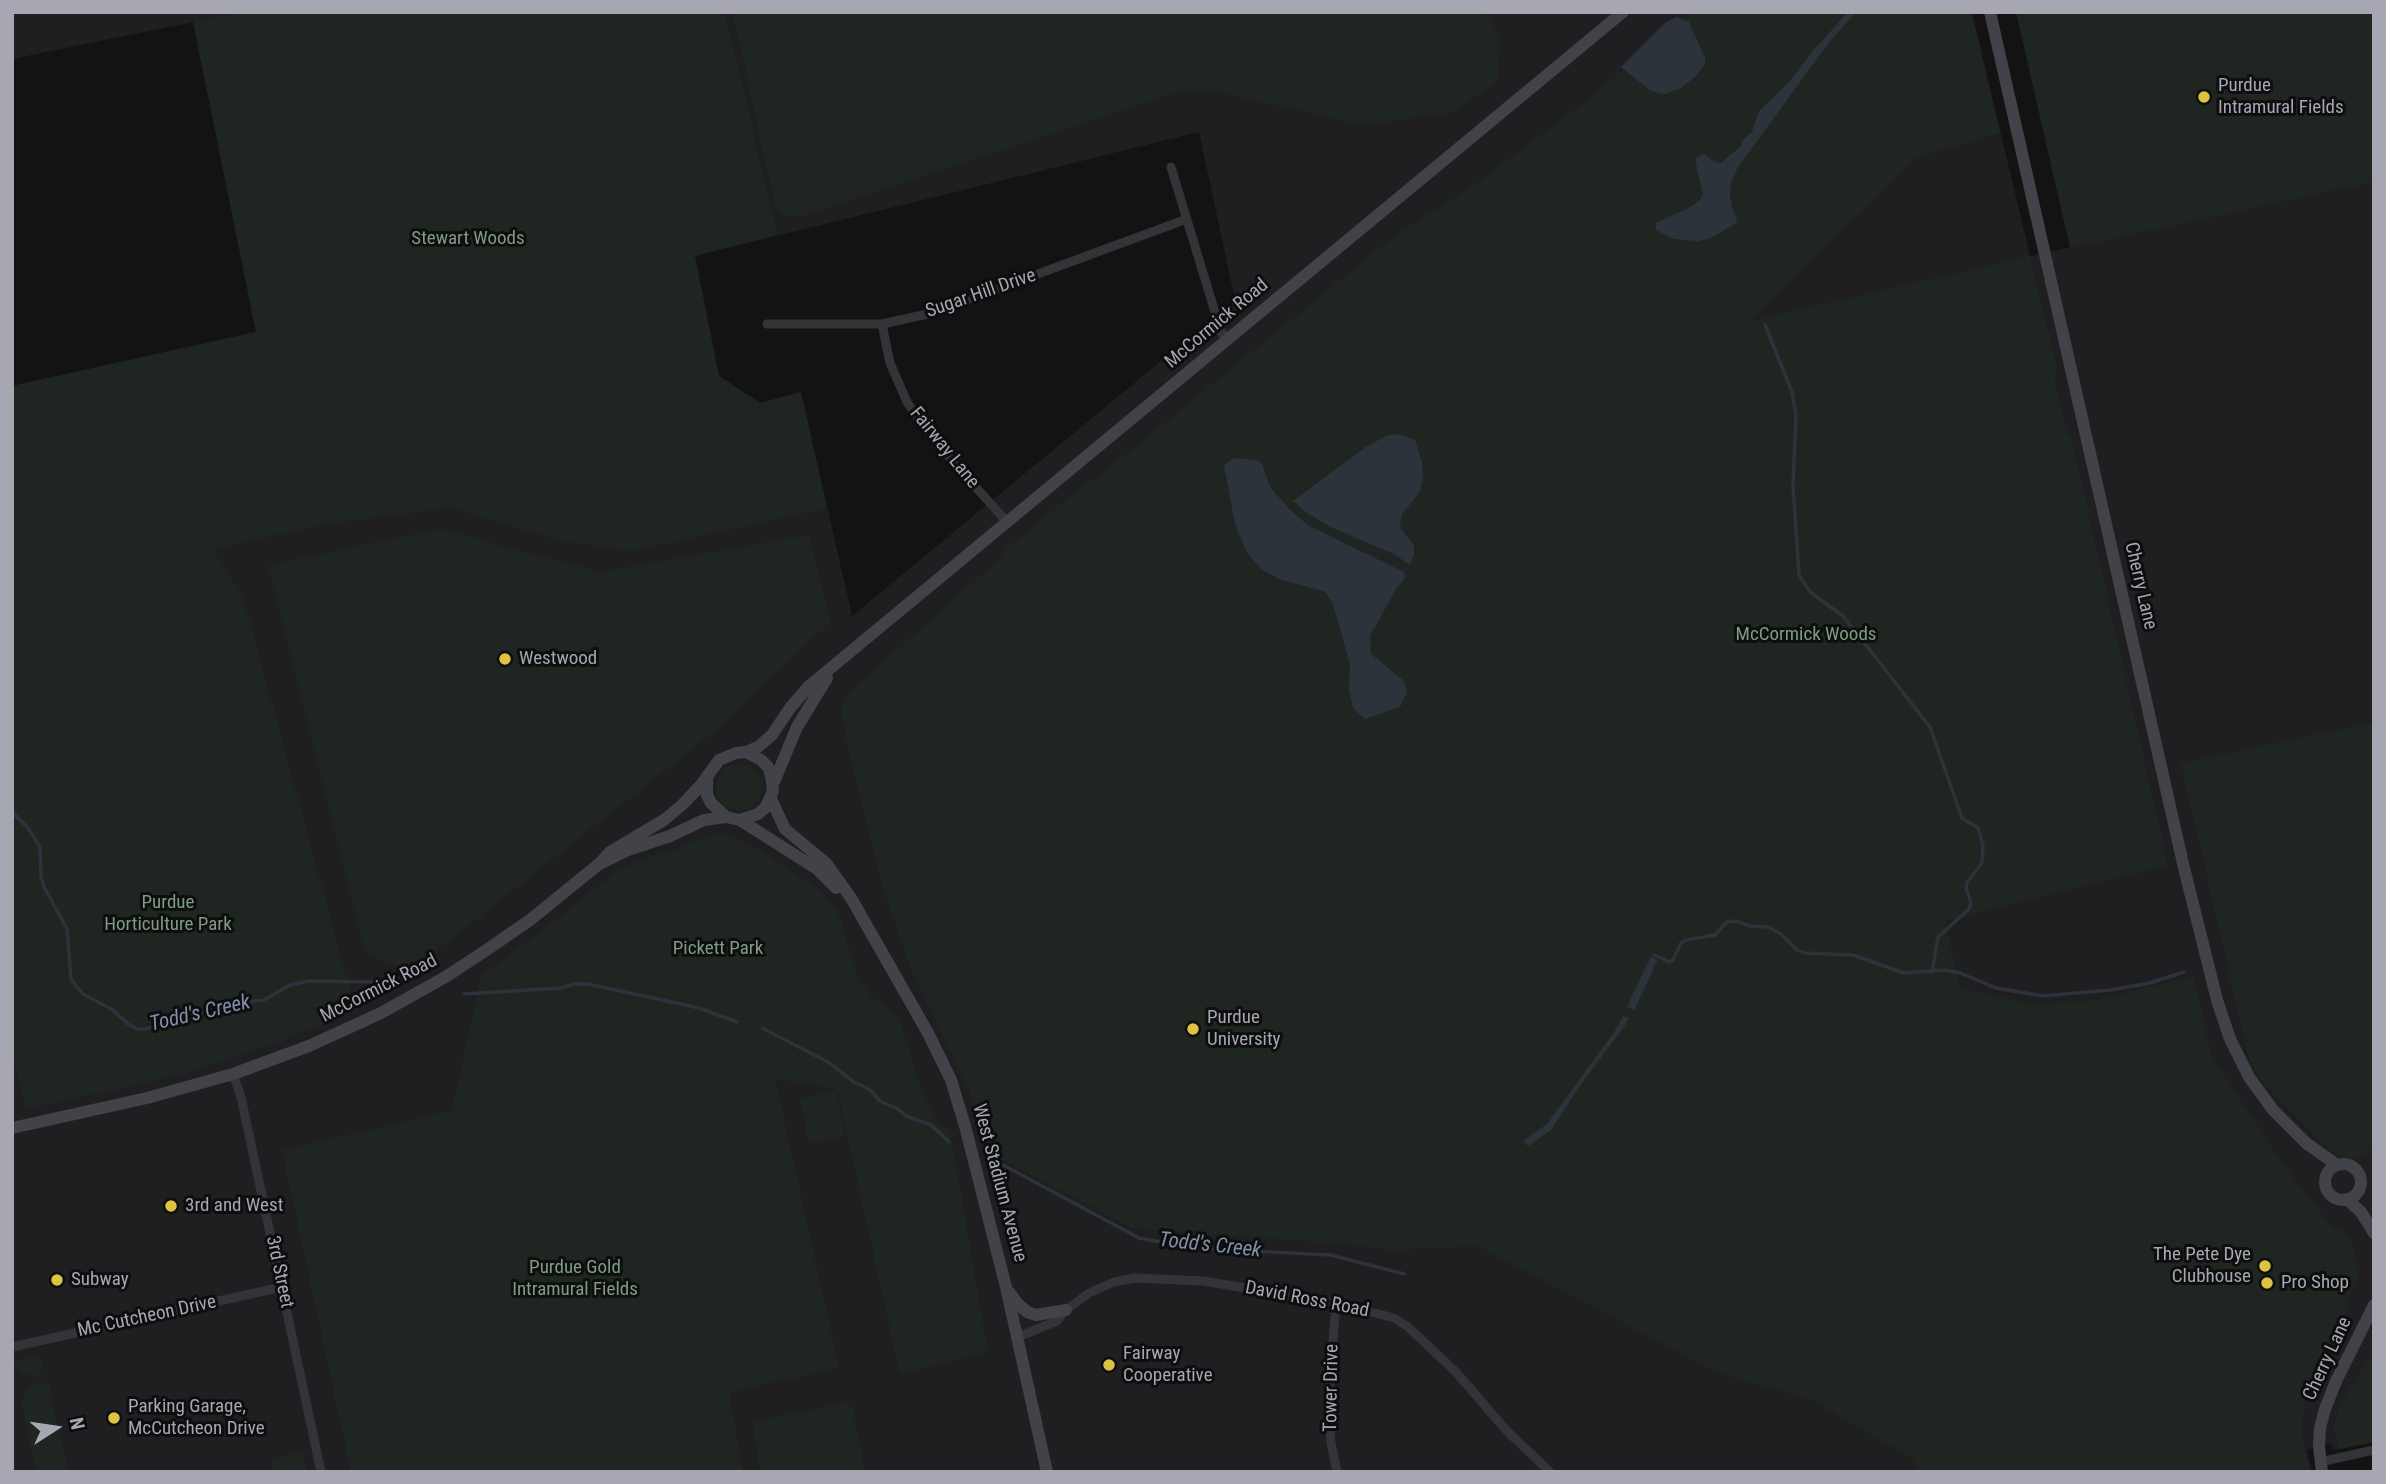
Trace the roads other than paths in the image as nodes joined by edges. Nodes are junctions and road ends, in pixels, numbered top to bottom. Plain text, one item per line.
1 (1623, 12) edge
2 (1990, 12) edge
3 (1171, 167) dead end
4 (1187, 219) junction
5 (767, 324) dead end
6 (883, 324) junction
7 (1228, 340) junction
8 (1008, 523) junction
9 (836, 666) junction
10 (746, 752) junction
11 (707, 775) junction
12 (773, 784) junction
13 (771, 799) junction
14 (726, 817) junction
15 (740, 820) junction
16 (599, 864) junction
17 (864, 924) junction
18 (233, 1073) junction
19 (12, 1128) edge
20 (2306, 1143) junction
21 (2337, 1165) junction
22 (2327, 1174) junction
23 (2359, 1190) junction
24 (2347, 1199) junction
25 (2374, 1218) edge
26 (2374, 1233) edge
27 (282, 1287) junction
28 (1006, 1287) junction
29 (1336, 1303) junction
30 (2374, 1305) edge
31 (1066, 1310) junction
32 (1018, 1337) junction
33 (12, 1347) edge
34 (2374, 1450) edge
35 (2321, 1467) edge
36 (321, 1472) edge
37 (1047, 1472) edge
38 (1337, 1472) edge
39 (1550, 1472) edge

1 - 7 street, McCormick Road
2 - 20 street, Cherry Lane
3 - 4 street
4 - 6 street, Sugar Hill Drive
4 - 7 street
5 - 6 street, Sugar Hill Drive
6 - 8 street, Fairway Lane
7 - 8 street, McCormick Road
8 - 9 street, McCormick Road
9 - 10 street, McCormick Road
9 - 12 street, McCormick Road
10 - 11 street
10 - 12 street
11 - 14 street
11 - 16 street, McCormick Road
12 - 13 street
13 - 15 street
13 - 17 street, West Stadium Avenue
14 - 15 street
14 - 16 street
15 - 17 street, West Stadium Avenue
16 - 18 street, McCormick Road
17 - 28 street, West Stadium Avenue
18 - 19 street, McCormick Road
18 - 27 street, 3rd Street
20 - 21 street, Cherry Lane
20 - 22 street, Cherry Lane
21 - 22 street
21 - 23 street
22 - 24 street
23 - 24 street
23 - 25 street
24 - 26 street
27 - 33 street, Mc Cutcheon Drive
27 - 36 street, 3rd Street
28 - 31 street
28 - 32 street, West Stadium Avenue
29 - 31 street, David Ross Road
29 - 38 street, Tower Drive
29 - 39 street, David Ross Road
30 - 35 street, Cherry Lane
31 - 32 street, David Ross Road
32 - 37 street, West Stadium Avenue
34 - 35 street

